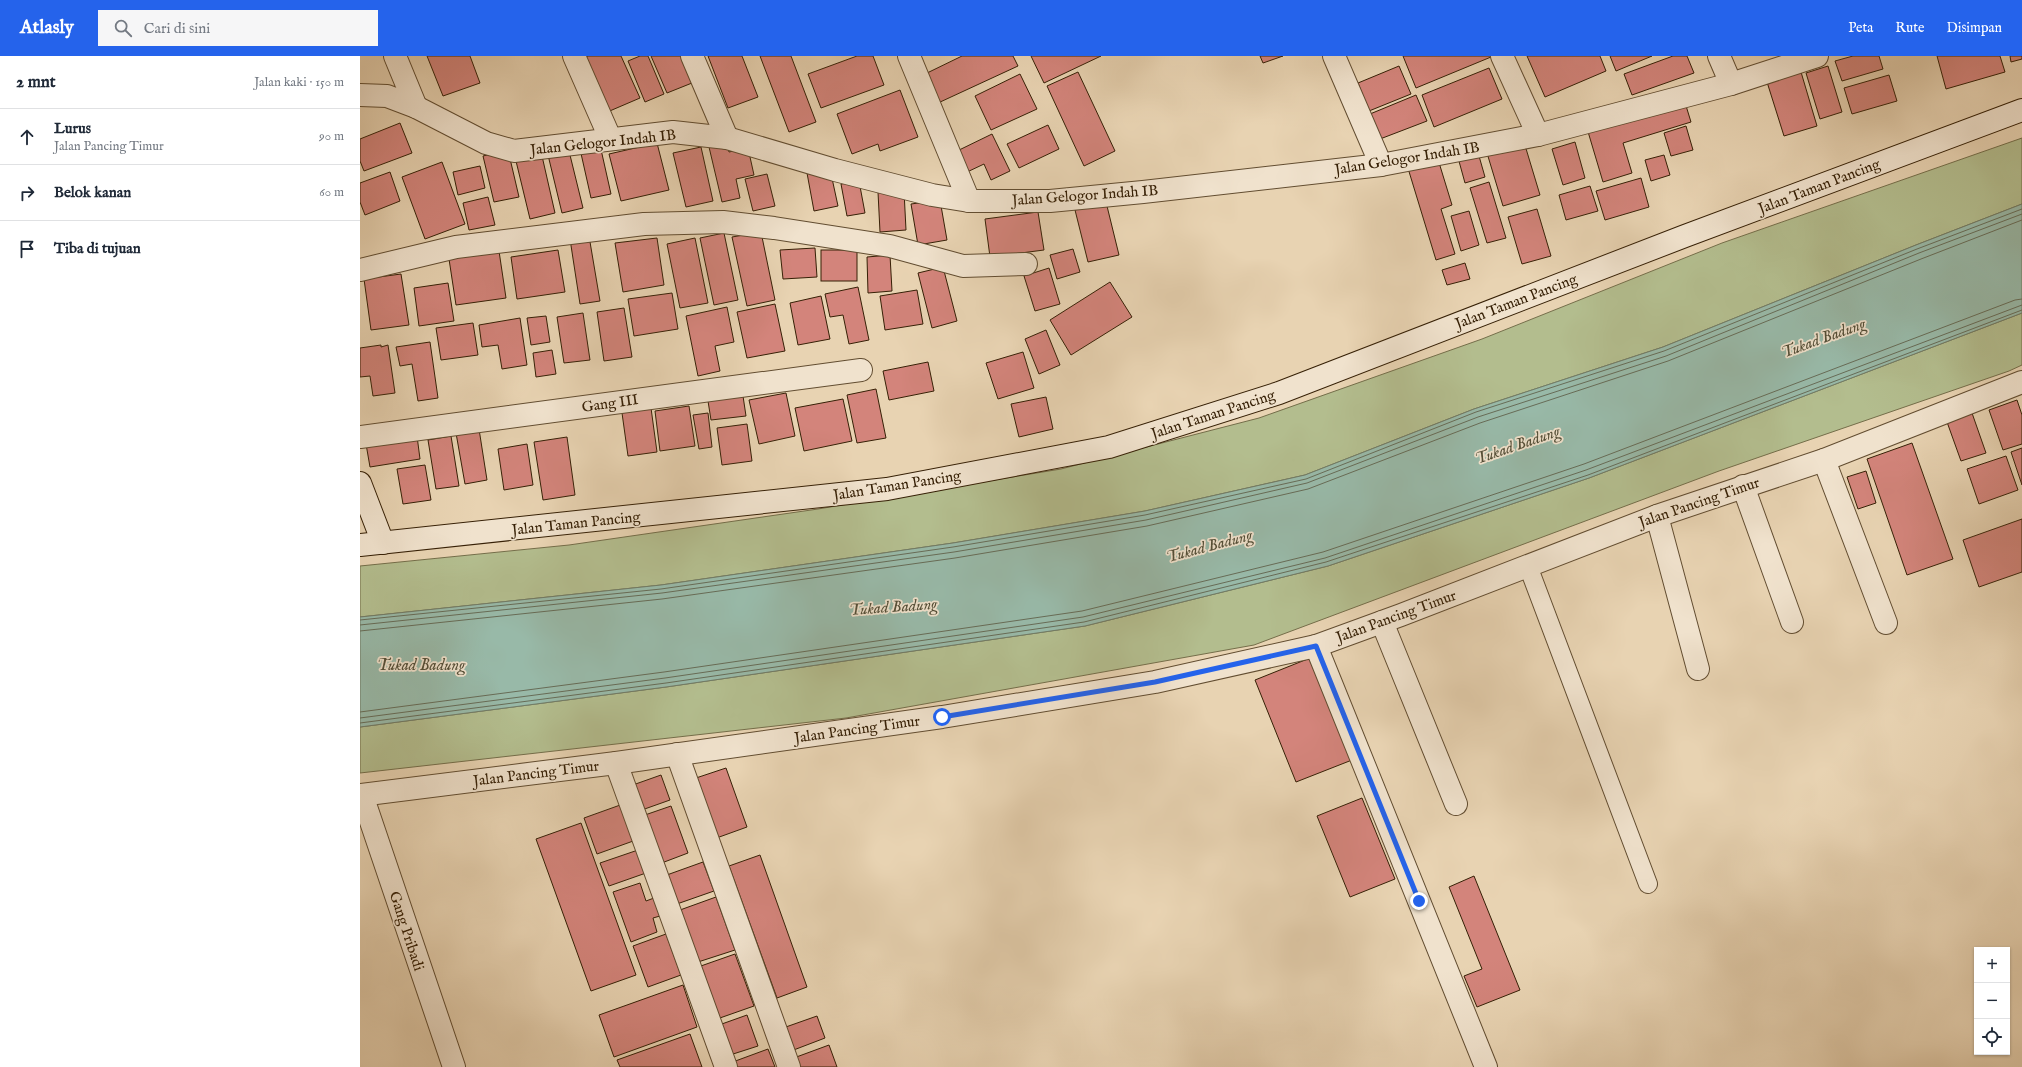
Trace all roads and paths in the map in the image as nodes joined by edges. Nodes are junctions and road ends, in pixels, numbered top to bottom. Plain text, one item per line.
1 (395, 56) edge
2 (574, 56) edge
3 (692, 56) edge
4 (909, 56) edge
5 (1334, 56) edge
6 (1502, 56) edge
7 (1719, 56) edge
8 (1817, 56) edge
9 (1731, 84) junction
10 (360, 95) edge
11 (416, 106) junction
12 (2022, 110) edge
13 (1538, 135) junction
14 (610, 138) junction
15 (727, 138) junction
16 (1381, 165) junction
17 (969, 201) junction
18 (1026, 264) dead end
19 (360, 270) edge
20 (861, 370) dead end
21 (2022, 382) edge
22 (360, 437) edge
23 (1824, 460) junction
24 (360, 483) edge
25 (1743, 486) junction
26 (1657, 516) junction
27 (383, 543) junction
28 (360, 545) edge
29 (1528, 566) junction
30 (1382, 622) junction
31 (1792, 622) dead end
32 (1886, 623) dead end
33 (1316, 646) junction
34 (1698, 669) dead end
35 (677, 754) junction
36 (616, 763) junction
37 (361, 795) edge
38 (1456, 804) dead end
39 (1648, 884) dead end
40 (454, 1067) edge
41 (726, 1067) edge
42 (789, 1067) edge
43 (1486, 1067) edge

1 - 11 street
2 - 14 street
3 - 15 street
4 - 17 street
5 - 16 street
6 - 13 street
7 - 9 street
8 - 9 street, Jalan Gelogor Indah IB
9 - 13 street, Jalan Gelogor Indah IB
10 - 11 street, Jalan Gelogor Indah IB
11 - 14 street, Jalan Gelogor Indah IB
12 - 27 street, Jalan Taman Pancing
13 - 16 street, Jalan Gelogor Indah IB
14 - 15 street, Jalan Gelogor Indah IB
15 - 17 street, Jalan Gelogor Indah IB
16 - 17 street, Jalan Gelogor Indah IB
18 - 19 street
20 - 22 street, Gang III
21 - 23 street, Jalan Pancing Timur
23 - 25 street, Jalan Pancing Timur
23 - 32 street
24 - 27 street
25 - 26 street, Jalan Pancing Timur
25 - 31 street
26 - 29 street, Jalan Pancing Timur
26 - 34 street
27 - 28 street, Jalan Taman Pancing
29 - 30 street, Jalan Pancing Timur
29 - 39 lane
30 - 33 street, Jalan Pancing Timur
30 - 38 street
33 - 35 street, Jalan Pancing Timur
33 - 43 street
35 - 36 street, Jalan Pancing Timur
35 - 42 street
36 - 37 street, Jalan Pancing Timur
36 - 41 street
37 - 40 street, Gang Pribadi

